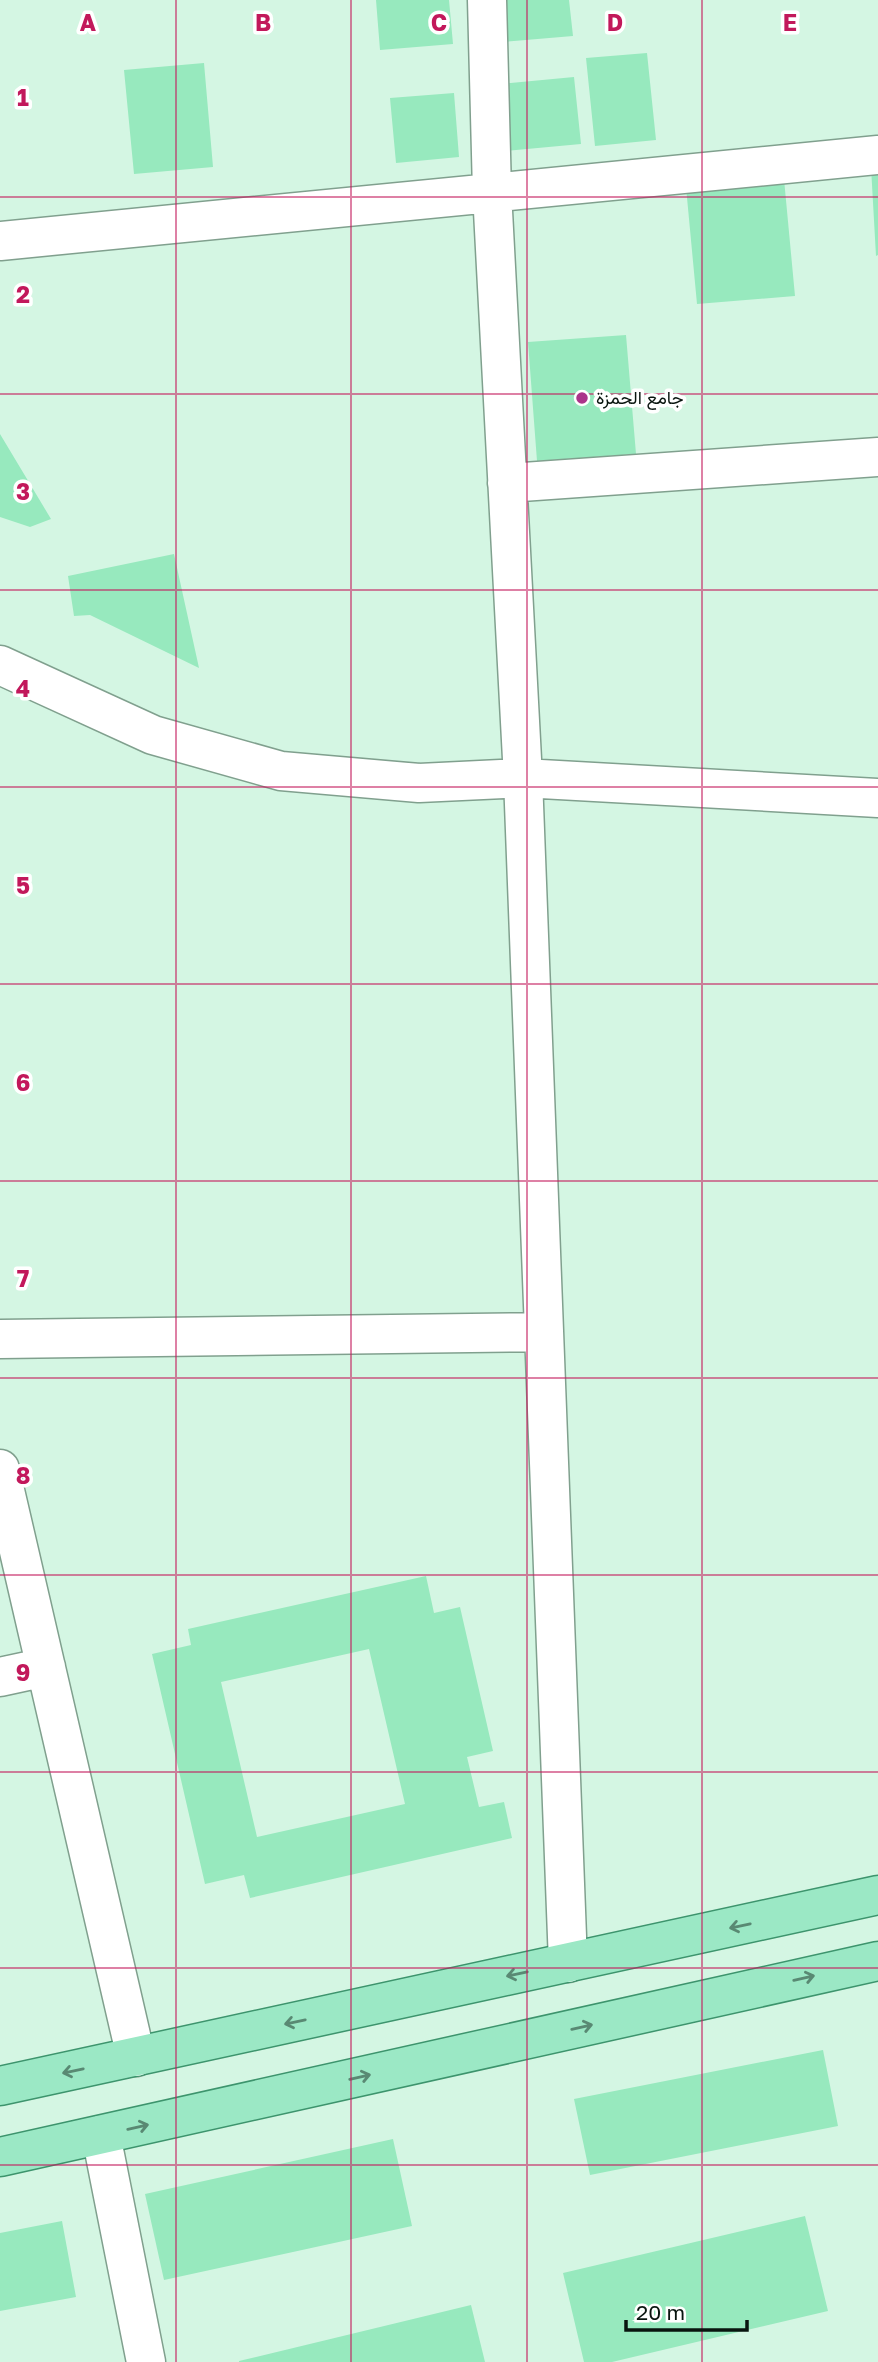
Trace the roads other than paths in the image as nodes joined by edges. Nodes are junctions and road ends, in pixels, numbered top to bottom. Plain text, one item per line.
1 (487, 0) edge
2 (878, 155) edge
3 (492, 192) junction
4 (0, 241) edge
5 (878, 457) edge
6 (507, 483) junction
7 (0, 665) edge
8 (523, 778) junction
9 (878, 797) edge
10 (544, 1332) junction
11 (0, 1339) edge
12 (0, 1469) edge
13 (46, 1667) junction
14 (0, 1677) edge
15 (878, 1895) edge
16 (878, 1961) edge
17 (568, 1963) junction
18 (136, 2057) junction
19 (0, 2086) edge
20 (101, 2135) junction
21 (0, 2157) edge
22 (146, 2362) edge

1 - 3 street
2 - 3 street
3 - 4 street
3 - 6 street
5 - 6 street
6 - 8 street
7 - 8 street
8 - 9 street
8 - 10 street
10 - 11 street
10 - 17 street
12 - 13 street
13 - 14 street
13 - 18 street
15 -> 17 main road
20 -> 16 main road
17 -> 18 main road
18 -> 19 main road
20 - 21 main road
20 - 22 street

